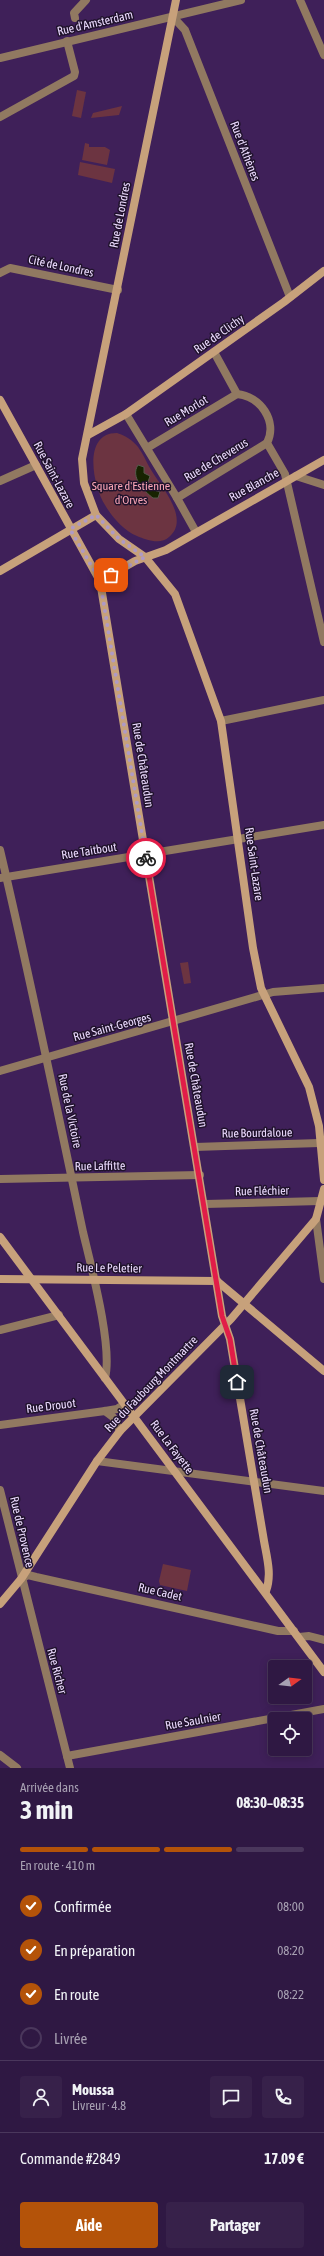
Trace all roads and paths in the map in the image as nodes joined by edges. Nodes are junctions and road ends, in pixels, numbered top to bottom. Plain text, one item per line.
1 (86, 0) edge
2 (176, 0) edge
3 (241, 0) edge
4 (300, 0) edge
5 (173, 17) junction
6 (75, 18) dead end
7 (67, 42) junction
8 (324, 55) edge
9 (0, 58) edge
10 (0, 117) edge
11 (324, 272) edge
12 (0, 273) edge
13 (118, 290) junction
14 (290, 297) junction
15 (214, 352) junction
16 (237, 394) junction
17 (0, 400) edge
18 (126, 414) junction
19 (88, 435) junction
20 (267, 443) junction
21 (147, 448) junction
22 (324, 460) edge
23 (36, 465) junction
24 (296, 476) junction
25 (286, 480) junction
26 (0, 481) edge
27 (324, 485) edge
28 (177, 498) junction
29 (96, 515) junction
30 (70, 529) junction
31 (196, 532) junction
32 (145, 557) junction
33 (0, 571) edge
34 (100, 581) junction
35 (324, 642) edge
36 (324, 700) edge
37 (221, 721) junction
38 (324, 824) edge
39 (238, 839) junction
40 (0, 850) edge
41 (145, 854) junction
42 (3, 877) edge
43 (324, 988) edge
44 (264, 995) junction
45 (173, 1022) junction
46 (47, 1058) junction
47 (0, 1071) edge
48 (320, 1144) junction
49 (195, 1147) junction
50 (200, 1176) junction
51 (72, 1178) junction
52 (0, 1179) edge
53 (324, 1180) edge
54 (324, 1185) edge
55 (324, 1189) edge
56 (320, 1201) junction
57 (204, 1204) junction
58 (316, 1219) junction
59 (0, 1237) edge
60 (0, 1279) edge
61 (32, 1279) junction
62 (93, 1279) junction
63 (324, 1279) edge
64 (217, 1281) junction
65 (245, 1304) junction
66 (59, 1316) junction
67 (225, 1325) junction
68 (0, 1330) edge
69 (324, 1371) edge
70 (105, 1378) junction
71 (125, 1404) junction
72 (105, 1411) junction
73 (134, 1416) junction
74 (0, 1425) edge
75 (120, 1431) junction
76 (97, 1461) junction
77 (176, 1472) junction
78 (250, 1482) junction
79 (0, 1490) edge
80 (324, 1491) edge
81 (21, 1579) junction
82 (266, 1592) junction
83 (0, 1604) edge
84 (296, 1634) junction
85 (324, 1640) edge
86 (324, 1672) edge
87 (324, 1709) edge
88 (0, 1755) edge
89 (66, 1756) junction
90 (17, 1768) edge
91 (70, 1768) edge

1 - 6 street
2 - 5 main road, Rue de Londres
3 - 5 street, Rue d'Amsterdam
4 - 8 street
5 - 7 street, Rue d'Amsterdam
5 - 13 main road, Rue de Londres
5 - 14 street, Rue d'Athènes
7 - 9 street, Rue d'Amsterdam
7 - 10 street
11 - 14 main road, Rue de Clichy
12 - 13 street, Cité de Londres
13 - 19 main road, Rue de Londres
14 - 15 main road, Rue de Clichy
15 - 16 street
15 - 18 main road, Rue de Clichy
16 - 20 street
16 - 21 street, Rue Morlot
17 - 23 main road, Rue Saint-Lazare
18 - 19 main road, Rue de Clichy
18 - 21 street
19 - 29 main road, Rue de Londres
20 - 25 street
20 - 28 street, Rue de Cheverus
21 - 28 street
22 - 24 main road, Rue Blanche
23 - 26 street
23 - 30 main road, Rue Saint-Lazare
24 - 25 main road, Rue Blanche
24 - 27 street
25 - 31 main road, Rue Blanche
25 - 35 street
28 - 31 street
29 - 30 main road
29 - 32 main road, Rue Saint-Lazare
30 - 33 main road
30 - 34 main road, Rue Saint-Lazare
31 - 32 main road, Rue Blanche
32 - 34 main road, Rue Blanche
32 - 37 main road, Rue Saint-Lazare
34 - 41 main road, Rue de Châteaudun
36 - 37 street
37 - 39 main road, Rue Saint-Lazare
38 - 39 street, Rue Taitbout
39 - 41 street, Rue Taitbout
39 - 44 main road, Rue Saint-Lazare
40 - 42 street, Rue de la Victoire
41 - 42 street, Rue Taitbout
41 - 45 main road, Rue de Châteaudun
42 - 46 street, Rue de la Victoire
43 - 44 street, Rue Saint-Georges
44 - 45 street, Rue Saint-Georges
44 - 48 main road, Rue Saint-Lazare
45 - 46 street, Rue Saint-Georges
45 - 49 main road, Rue de Châteaudun
46 - 47 street, Rue Saint-Georges
46 - 51 street, Rue de la Victoire
48 - 49 street, Rue Bourdaloue
48 - 53 main road, Rue Saint-Lazare
49 - 50 main road, Rue de Châteaudun
50 - 51 street, Rue Laffitte
50 - 57 main road, Rue de Châteaudun
51 - 52 street, Rue Laffitte
51 - 62 street, Rue de la Victoire
54 - 55 main road
55 - 56 main road, Rue du Faubourg Montmartre
56 - 57 street, Rue Fléchier
56 - 58 main road, Rue du Faubourg Montmartre
57 - 64 main road, Rue de Châteaudun
58 - 63 street
58 - 65 main road, Rue du Faubourg Montmartre
59 - 61 main road, Rue La Fayette
60 - 61 main road, Rue Le Peletier
61 - 62 main road, Rue Le Peletier
61 - 66 main road, Rue La Fayette
62 - 64 main road, Rue Le Peletier
62 - 70 street, Rue de la Victoire
64 - 65 main road
64 - 67 main road, Rue de Châteaudun
65 - 67 main road, Rue du Faubourg Montmartre
65 - 69 main road
66 - 68 street
66 - 70 main road, Rue La Fayette
67 - 73 main road, Rue du Faubourg Montmartre
67 - 78 main road, Rue de Châteaudun
70 - 71 main road, Rue La Fayette
71 - 72 street, Rue Drouot
71 - 73 main road, Rue La Fayette
72 - 74 street, Rue Drouot
72 - 75 street
73 - 75 main road, Rue du Faubourg Montmartre
73 - 77 main road, Rue La Fayette
75 - 76 main road, Rue du Faubourg Montmartre
76 - 77 street
76 - 81 main road, Rue du Faubourg Montmartre
77 - 78 street
77 - 82 main road, Rue La Fayette
78 - 80 street
78 - 82 main road, Rue de Châteaudun
79 - 81 street, Rue de Provence
81 - 83 main road, Rue du Faubourg Montmartre
81 - 84 street, Rue Cadet
81 - 89 street, Rue Richer
82 - 84 main road, Rue La Fayette
84 - 85 street, Rue Cadet
84 - 86 main road, Rue La Fayette
87 - 89 street, Rue Saulnier
88 - 90 street
89 - 91 street, Rue Richer

